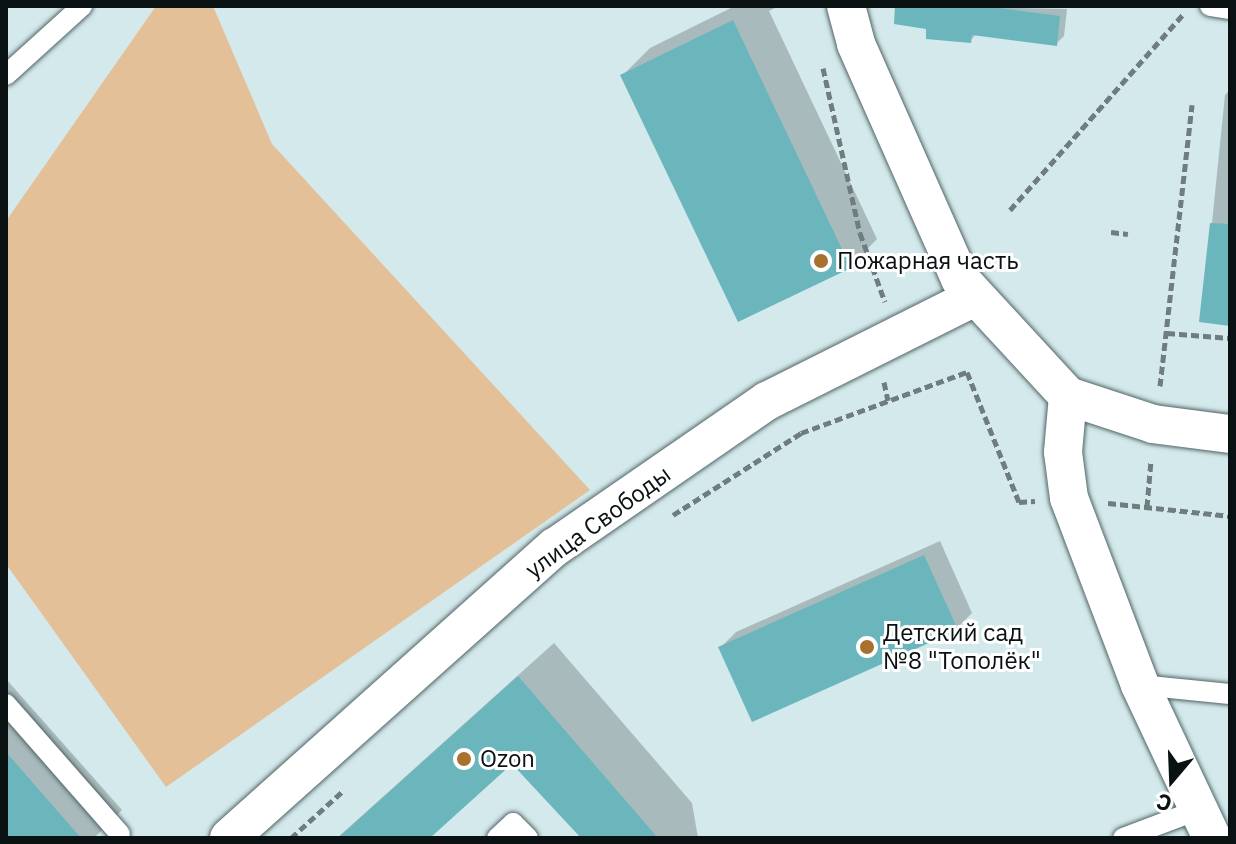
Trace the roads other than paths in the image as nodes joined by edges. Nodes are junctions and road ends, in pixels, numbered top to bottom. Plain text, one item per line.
1 (82, 6) edge
2 (846, 6) edge
3 (6, 75) edge
4 (973, 298) junction
5 (1068, 396) junction
6 (1230, 434) edge
7 (1140, 685) junction
8 (1230, 694) edge
9 (6, 704) edge
10 (1206, 823) edge
11 (120, 834) dead end
12 (229, 838) edge
13 (497, 838) edge
14 (528, 838) edge
15 (1123, 838) edge

1 - 3 lane
2 - 4 street
4 - 5 street
4 - 12 street, улица Свободы
5 - 6 street
5 - 7 street
7 - 8 lane
7 - 10 street
9 - 11 lane
10 - 15 lane
13 - 14 lane

